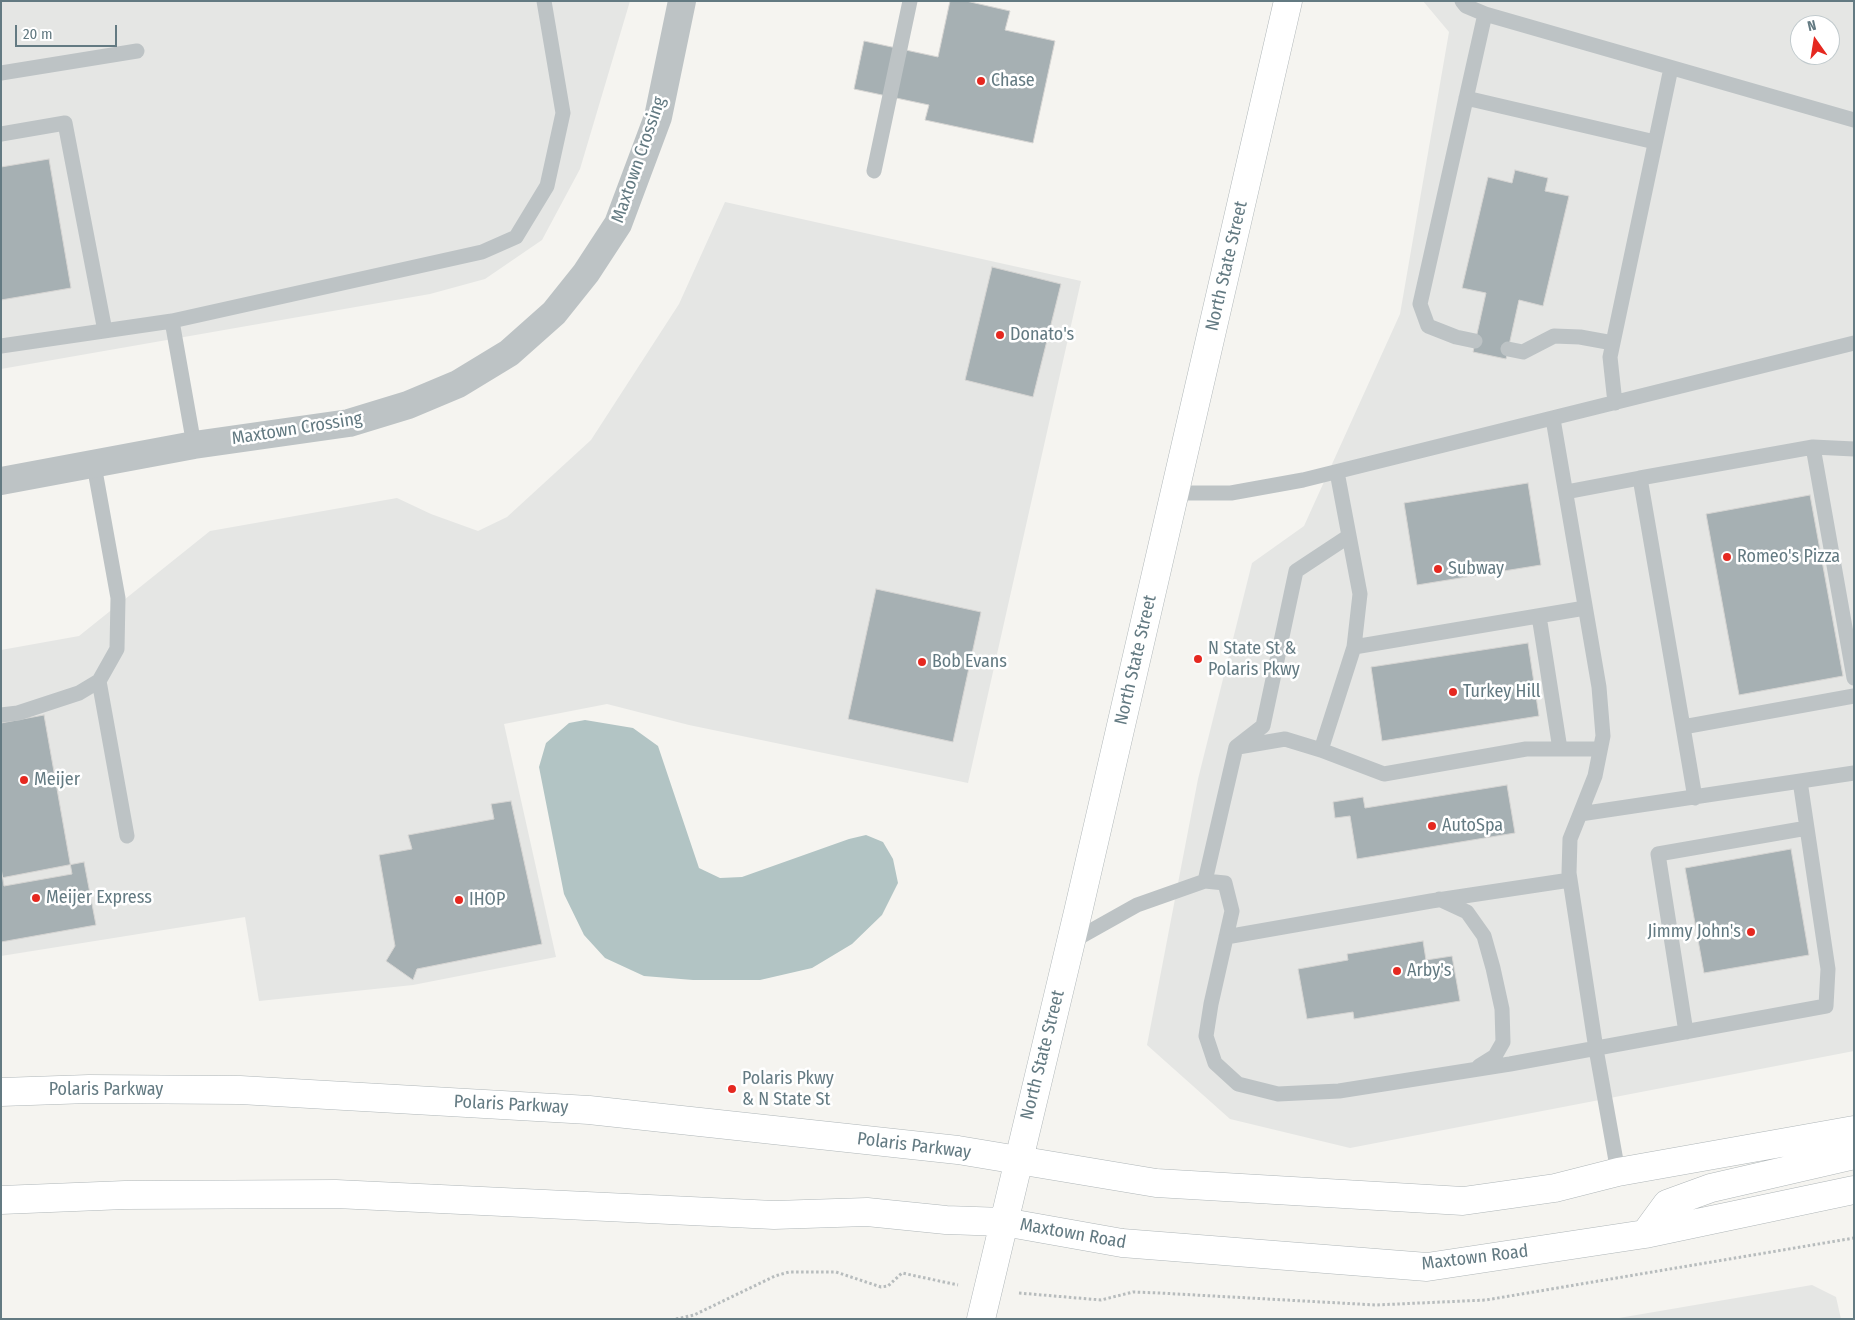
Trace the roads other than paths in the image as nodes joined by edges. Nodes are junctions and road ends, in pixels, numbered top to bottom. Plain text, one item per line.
1 (544, 1) edge
2 (682, 1) edge
3 (910, 1) edge
4 (1288, 1) edge
5 (1462, 1) edge
6 (1486, 14) junction
7 (137, 51) dead end
8 (1671, 68) junction
9 (1, 73) edge
10 (1466, 98) junction
11 (1854, 120) edge
12 (1, 134) edge
13 (1655, 142) junction
14 (874, 171) dead end
15 (172, 321) junction
16 (105, 331) junction
17 (1475, 341) dead end
18 (1613, 342) junction
19 (1854, 343) edge
20 (1, 346) edge
21 (1508, 349) dead end
22 (1616, 403) junction
23 (1553, 419) junction
24 (194, 445) junction
25 (1813, 447) junction
26 (1854, 449) edge
27 (94, 465) junction
28 (1337, 472) junction
29 (1640, 478) junction
30 (1, 481) edge
31 (1566, 492) junction
32 (1174, 493) junction
33 (1349, 536) junction
34 (1586, 608) junction
35 (1539, 616) junction
36 (1354, 647) junction
37 (1854, 678) edge
38 (99, 681) junction
39 (1854, 696) edge
40 (1, 715) edge
41 (1683, 727) junction
42 (1236, 747) junction
43 (1560, 749) junction
44 (1600, 749) junction
45 (1322, 750) junction
46 (1854, 772) edge
47 (1800, 781) junction
48 (1694, 798) junction
49 (1580, 814) junction
50 (1807, 828) junction
51 (127, 836) dead end
52 (1570, 880) junction
53 (1205, 881) junction
54 (1439, 899) junction
55 (1226, 937) junction
56 (1070, 942) junction
57 (1686, 1032) junction
58 (1596, 1049) junction
59 (1474, 1070) junction
60 (1, 1092) edge
61 (1854, 1130) edge
62 (1854, 1155) edge
63 (1018, 1161) junction
64 (1618, 1172) junction
65 (1854, 1190) edge
66 (1, 1200) edge
67 (1004, 1222) junction
68 (1645, 1234) junction
69 (981, 1319) edge

1 - 15 lane
2 - 24 street, Maxtown Crossing
3 - 14 lane
4 - 32 main road, North State Street
5 - 6 lane
6 - 8 lane
6 - 10 lane
7 - 9 lane
8 - 11 lane
8 - 13 lane
10 - 13 lane
10 - 17 lane
12 - 16 lane
13 - 18 lane
15 - 16 lane
15 - 24 lane
16 - 20 lane
18 - 21 lane
18 - 22 lane
19 - 22 lane
22 - 23 lane
23 - 28 lane
23 - 31 lane
24 - 27 street, Maxtown Crossing
25 - 26 lane
25 - 29 lane
25 - 37 lane
27 - 30 street, Maxtown Crossing
27 - 38 lane
28 - 32 lane
28 - 33 lane
29 - 31 lane
29 - 41 lane
31 - 34 lane
32 - 56 main road, North State Street
33 - 36 lane
33 - 42 lane
34 - 35 lane
34 - 44 lane
35 - 36 lane
35 - 43 lane
36 - 45 lane
38 - 40 lane
38 - 51 lane
39 - 41 lane
41 - 48 lane
42 - 45 lane
42 - 53 lane
43 - 44 lane
43 - 45 lane
44 - 49 lane
46 - 47 lane
47 - 48 lane
47 - 50 lane
48 - 49 lane
49 - 52 lane
50 - 57 lane
50 - 57 lane
52 - 54 lane
52 - 58 lane
53 - 55 lane
53 - 56 lane
54 - 55 lane
54 - 59 lane
55 - 59 lane
56 - 63 main road, North State Street
57 - 58 lane
58 - 59 lane
58 - 64 lane
60 - 63 main road, Polaris Parkway
61 - 64 main road
62 - 68 main road
63 - 64 main road
63 - 67 main road, North State Street
65 - 68 main road, Maxtown Road
66 - 67 main road
67 - 68 main road, Maxtown Road
67 - 69 main road, North State Street

